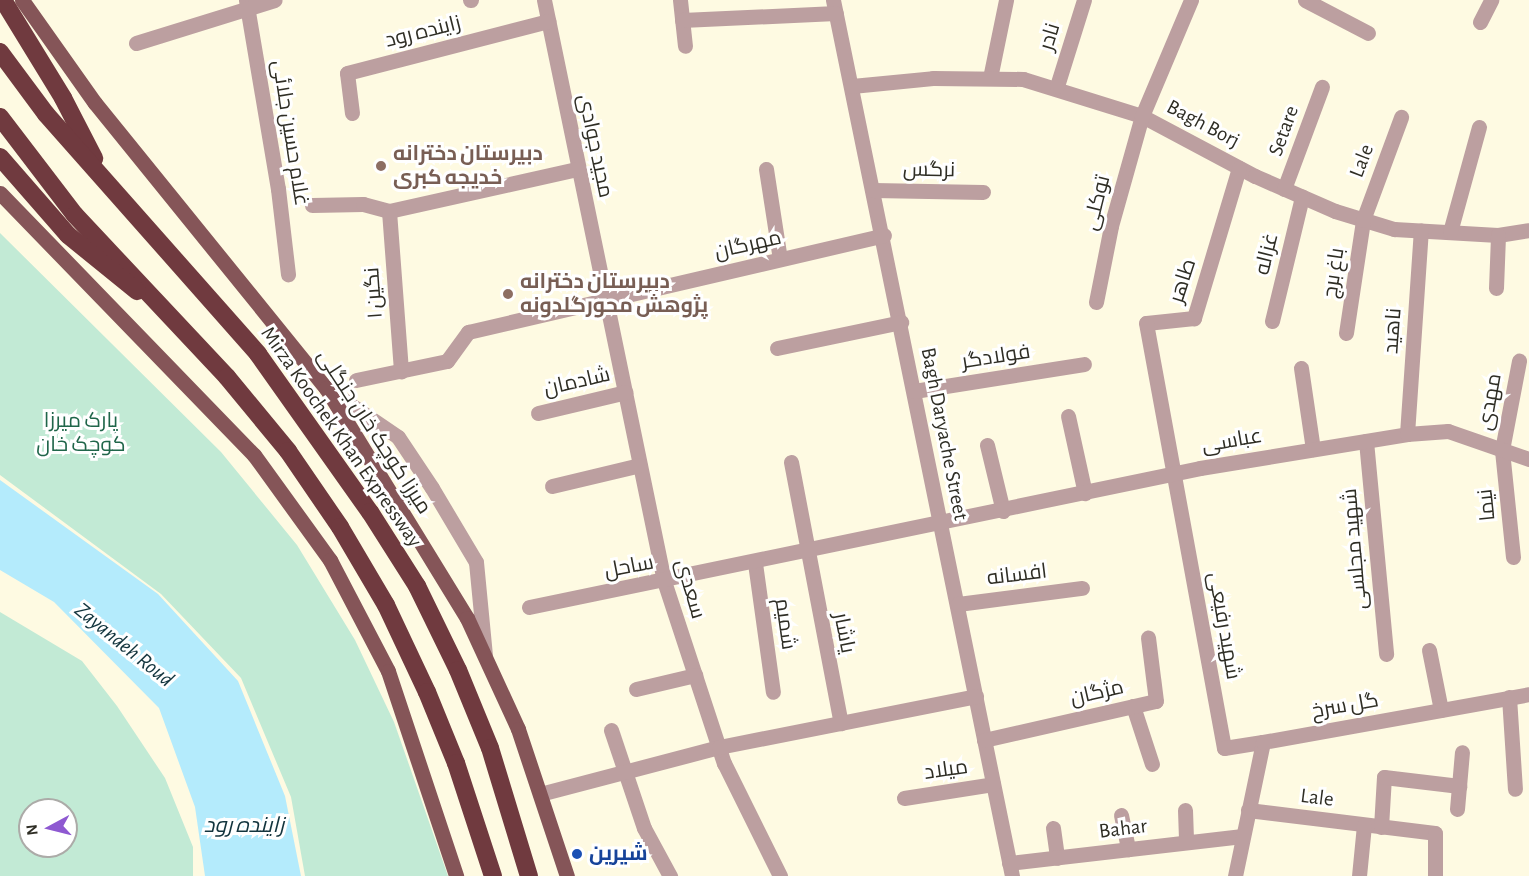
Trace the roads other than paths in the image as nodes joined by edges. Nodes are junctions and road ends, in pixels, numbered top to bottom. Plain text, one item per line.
1 (3, 0) edge
2 (22, 0) edge
3 (544, 0) edge
4 (680, 0) edge
5 (1006, 0) edge
6 (1084, 0) edge
7 (1191, 0) edge
8 (1305, 0) edge
9 (1491, 0) edge
10 (275, 1) edge
11 (247, 4) edge
12 (834, 7) edge
13 (682, 20) junction
14 (548, 21) junction
15 (1480, 22) dead end
16 (1368, 33) dead end
17 (136, 43) dead end
18 (685, 46) dead end
19 (0, 52) edge
20 (990, 78) junction
21 (852, 86) junction
22 (1056, 86) junction
23 (1322, 87) dead end
24 (352, 113) dead end
25 (1142, 116) junction
26 (0, 117) edge
27 (1401, 117) dead end
28 (1479, 127) dead end
29 (0, 157) edge
30 (1239, 168) junction
31 (577, 169) junction
32 (766, 169) dead end
33 (105, 181) junction
34 (1284, 189) junction
35 (873, 190) junction
36 (983, 192) dead end
37 (0, 194) edge
38 (1302, 197) junction
39 (312, 205) dead end
40 (389, 211) junction
41 (1363, 220) junction
42 (1528, 230) edge
43 (1421, 231) junction
44 (1450, 232) junction
45 (884, 235) junction
46 (1498, 235) junction
47 (780, 259) junction
48 (288, 274) dead end
49 (1496, 288) dead end
50 (607, 299) junction
51 (1096, 302) dead end
52 (166, 310) junction
53 (1272, 321) dead end
54 (901, 322) junction
55 (1346, 333) dead end
56 (777, 348) dead end
57 (1519, 361) dead end
58 (1084, 364) dead end
59 (1300, 368) dead end
60 (400, 372) junction
61 (356, 380) dead end
62 (326, 388) junction
63 (914, 391) junction
64 (626, 392) junction
65 (538, 413) dead end
66 (1068, 416) dead end
67 (1407, 434) junction
68 (1366, 441) junction
69 (987, 445) dead end
70 (1313, 449) junction
71 (1502, 450) junction
72 (1529, 459) edge
73 (791, 462) dead end
74 (640, 465) junction
75 (1176, 473) junction
76 (552, 486) dead end
77 (1086, 493) junction
78 (1003, 511) junction
79 (941, 524) junction
80 (807, 552) junction
81 (1513, 557) dead end
82 (755, 563) junction
83 (664, 581) junction
84 (1082, 588) dead end
85 (958, 604) junction
86 (529, 608) dead end
87 (1148, 638) dead end
88 (1429, 650) dead end
89 (1386, 654) dead end
90 (485, 658) junction
91 (695, 675) junction
92 (636, 689) dead end
93 (773, 692) dead end
94 (1529, 694) edge
95 (976, 696) junction
96 (1509, 698) junction
97 (1133, 706) junction
98 (1441, 710) junction
99 (841, 723) junction
100 (611, 730) dead end
101 (984, 740) junction
102 (1263, 742) junction
103 (719, 747) junction
104 (1462, 752) dead end
105 (1152, 764) dead end
106 (623, 773) junction
107 (993, 784) junction
108 (1459, 786) junction
109 (1515, 789) dead end
110 (540, 794) junction
111 (904, 798) dead end
112 (1456, 809) dead end
113 (1185, 810) dead end
114 (1248, 810) junction
115 (1121, 814) dead end
116 (1364, 825) junction
117 (1381, 827) junction
118 (1053, 828) dead end
119 (1242, 836) junction
120 (1186, 842) junction
121 (1128, 849) junction
122 (1057, 858) junction
123 (1010, 870) edge
124 (456, 876) edge
125 (493, 876) edge
126 (529, 876) edge
127 (567, 876) edge
128 (670, 876) edge
129 (780, 876) edge
130 (1235, 876) edge
131 (1359, 876) edge
132 (1435, 876) edge

1 - 33 highway
2 - 62 main road, میرزا کوچک خان جنگلی
3 - 14 street, مجید جوادی
4 - 13 street
5 - 20 street
6 - 22 street, نادر
7 - 25 street, توکلی
8 - 16 street
9 - 15 street
10 - 11 street
11 - 17 street
11 - 48 street, غلام حسین جلائی
12 - 13 street
12 - 21 street, Bagh Daryache Street
13 - 18 street
14 - 24 street, زاینده رود
14 - 31 street, مجید جوادی
19 - 33 highway, Mirza Koochek Khan Expressway
20 - 21 street, Bagh Borj
20 - 22 street, Bagh Borj
21 - 35 street, Bagh Daryache Street
22 - 25 street, Bagh Borj
23 - 34 street, Setare
25 - 30 street, Bagh Borj
25 - 51 street, توکلی
26 - 52 highway
27 - 41 street, Lale
28 - 44 street
29 - 52 highway
30 - 34 street, Bagh Borj
30 - 75 street, طاهر
31 - 40 street
31 - 50 street, مجید جوادی
32 - 47 street
33 - 126 highway, Mirza Koochek Khan Expressway
34 - 38 street, Bagh Borj
35 - 36 street, نرگس
35 - 45 street, Bagh Daryache Street
37 - 124 main road
38 - 41 street, Bagh Borj
38 - 53 street, غزاله
39 - 40 street
40 - 60 street, نگین ۱
41 - 43 street, Bagh Borj
41 - 55 street, باغ برج
42 - 46 street, Bagh Borj
43 - 44 street, Bagh Borj
43 - 67 street, ناهید
44 - 46 street, Bagh Borj
45 - 47 street, مهرگان
45 - 54 street, Bagh Daryache Street
46 - 49 street
47 - 50 street, مهرگان
50 - 60 street, مهرگان
50 - 64 street, سعدی
52 - 125 highway
54 - 56 street
54 - 63 street, Bagh Daryache Street
57 - 71 street, مهدی
58 - 63 street, فولادگر
59 - 70 street
60 - 61 street, مهرگان
62 - 90 main road, میرزا کوچک خان جنگلی
62 - 90 street
63 - 79 street, Bagh Daryache Street
64 - 65 street, شادمان
64 - 74 street, سعدی
66 - 77 street
67 - 68 street, عباسی
67 - 71 street, عباسی
68 - 70 street, عباسی
68 - 89 street, شهید مجلسی
69 - 78 street
70 - 75 street, عباسی
71 - 72 street, عباسی
71 - 81 street, نیما
73 - 80 street
74 - 76 street
74 - 83 street, سعدی
75 - 77 street, عباسی
75 - 102 street, شهید رفیعی
77 - 78 street, عباسی
78 - 79 street, عباسی
79 - 80 street, ساحل
79 - 85 street, Bagh Daryache Street
80 - 82 street, ساحل
80 - 99 street, یاشار
82 - 83 street, ساحل
82 - 93 street, شمیم
83 - 86 street, ساحل
83 - 91 street, سعدی
84 - 85 street, افسانه
85 - 95 street, Bagh Daryache Street
87 - 97 street, مژگان
88 - 98 street
90 - 110 main road, میرزا کوچک خان جنگلی
91 - 92 street
91 - 103 street, سعدی
94 - 96 street, گل سرخ
95 - 99 street
95 - 101 street, Bagh Daryache Street
96 - 98 street, گل سرخ
96 - 109 street
97 - 101 street, مژگان
97 - 105 street
98 - 102 street, گل سرخ
99 - 103 street
100 - 106 street
101 - 107 street, Bagh Daryache Street
102 - 114 street
103 - 106 street
103 - 129 street, سعدی
104 - 108 street
106 - 110 street
106 - 128 street
107 - 111 street, میلاد
107 - 123 street, Bagh Daryache Street
108 - 112 street
108 - 117 street
110 - 127 main road, میرزا کوچک خان جنگلی
113 - 120 street
114 - 116 street, Lale
114 - 119 street
115 - 121 street
116 - 117 street, Lale
116 - 131 street
117 - 132 street, Lale
118 - 122 street
119 - 120 street, Bahar
119 - 130 street
120 - 121 street, Bahar
121 - 122 street, Bahar
122 - 123 street, Bahar

